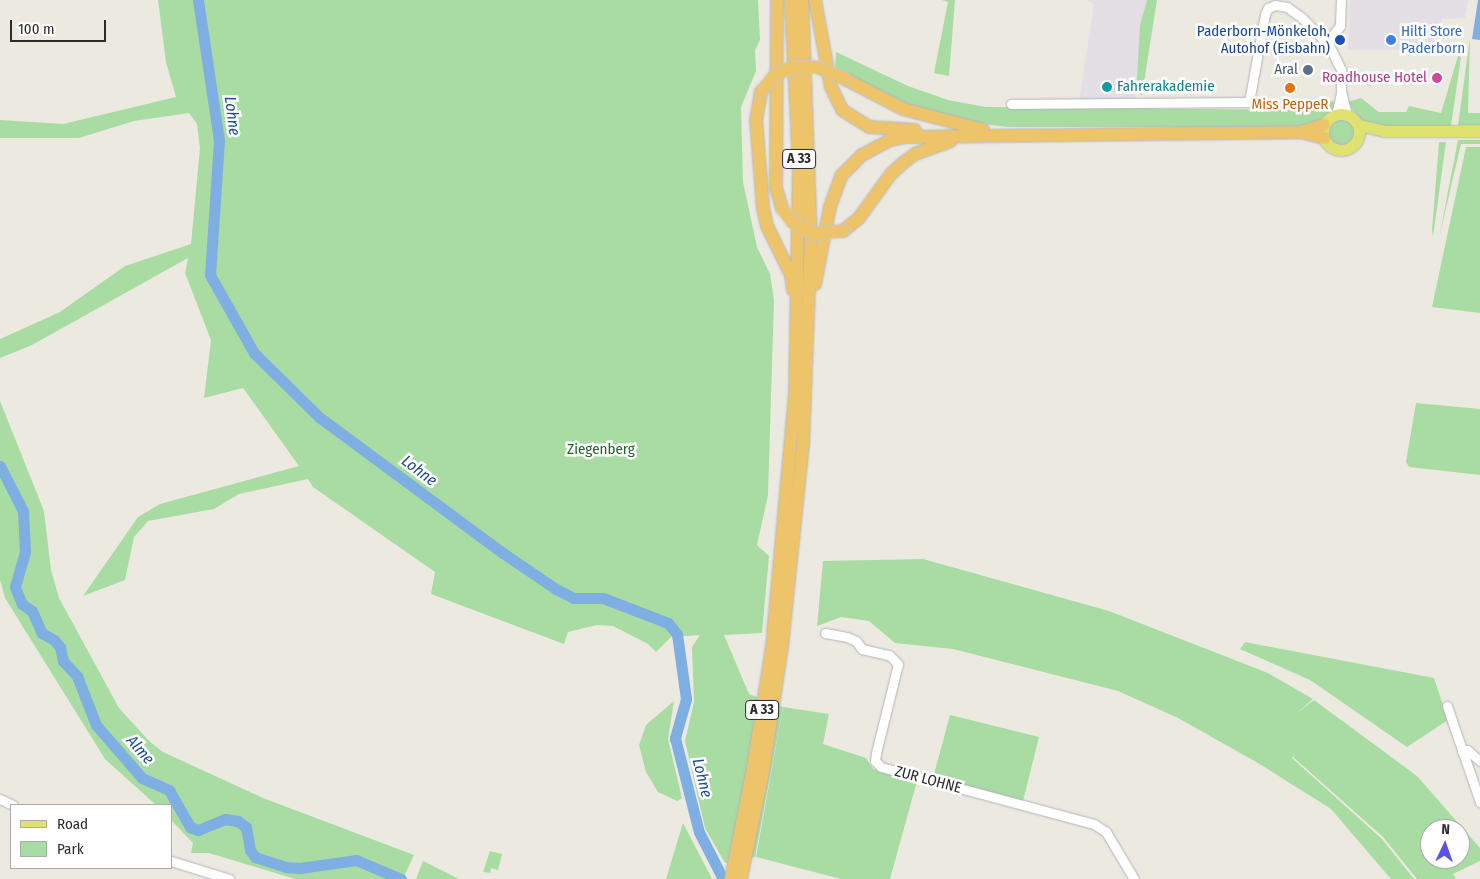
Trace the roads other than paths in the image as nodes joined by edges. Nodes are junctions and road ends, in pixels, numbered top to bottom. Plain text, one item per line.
1 (777, 0) edge
2 (791, 0) edge
3 (802, 0) edge
4 (815, 0) edge
5 (1341, 0) edge
6 (1327, 42) junction
7 (1011, 104) dead end
8 (1342, 115) junction
9 (1358, 125) junction
10 (1384, 131) junction
11 (1480, 131) edge
12 (1324, 132) junction
13 (988, 133) junction
14 (1359, 138) junction
15 (804, 314) junction
16 (789, 541) junction
17 (824, 633) dead end
18 (1446, 706) dead end
19 (1462, 751) junction
20 (1480, 761) edge
21 (0, 799) edge
22 (1480, 802) edge
23 (12, 804) edge
24 (172, 861) edge
25 (229, 879) edge
26 (731, 879) edge
27 (741, 879) edge
28 (1134, 879) edge

1 - 13 highway, bridge
2 - 15 highway, A 33
3 - 15 highway, A 33
4 - 13 highway
5 - 6 street
6 - 7 street
6 - 8 street
8 - 9 main road
8 - 12 main road
9 - 10 main road
9 - 14 main road
10 - 11 main road
10 - 14 main road
12 - 13 highway
12 - 14 main road
13 - 15 highway
13 - 15 highway, bridge
15 - 16 highway, A 33
16 - 26 highway, A 33
16 - 27 highway, A 33
17 - 28 street, ZUR LOHNE
18 - 19 street
19 - 20 street
19 - 22 street
21 - 23 street
24 - 25 street

